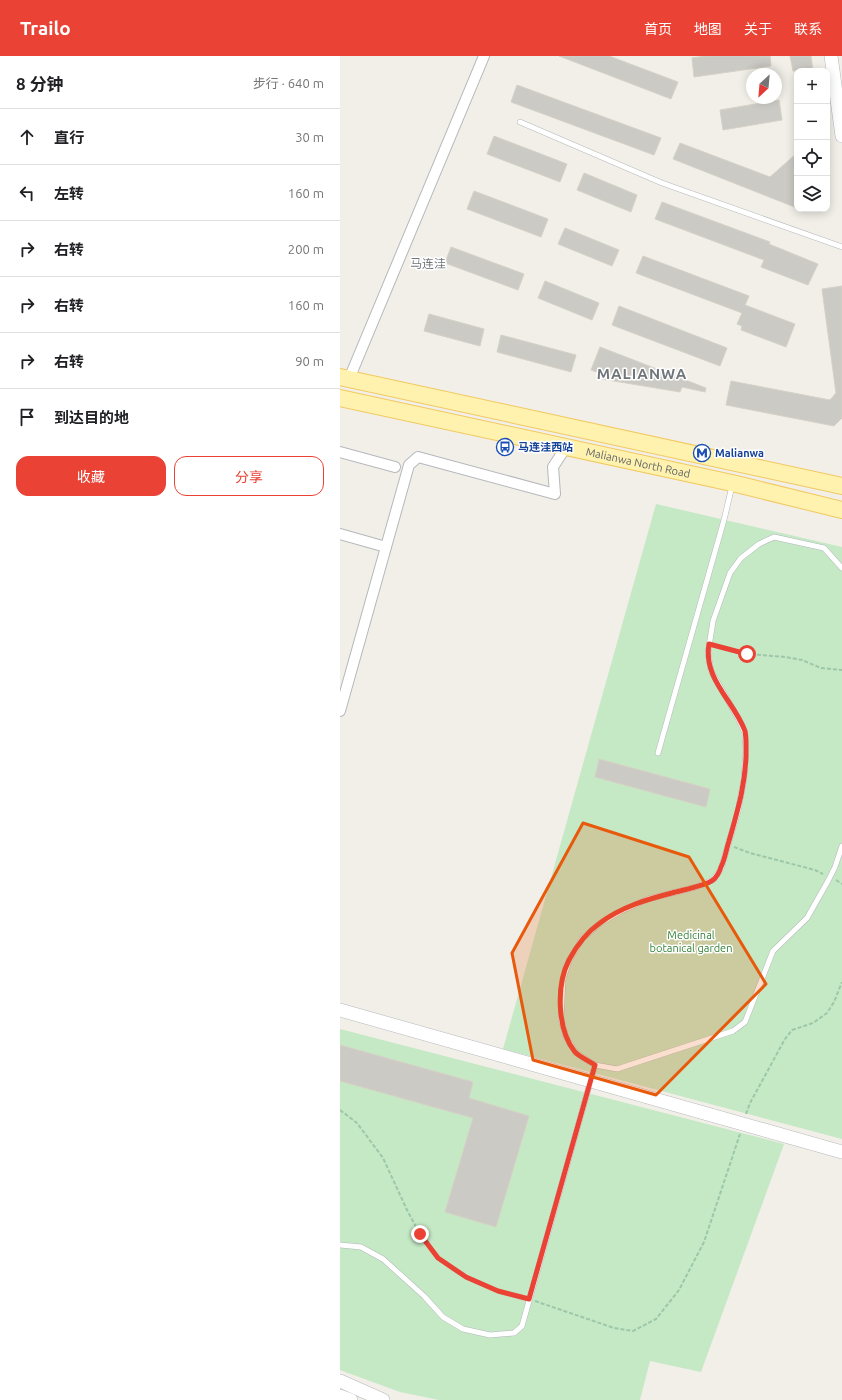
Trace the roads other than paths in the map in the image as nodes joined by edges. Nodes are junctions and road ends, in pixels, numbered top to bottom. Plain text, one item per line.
1 (484, 56) edge
2 (831, 56) edge
3 (520, 122) dead end
4 (842, 136) edge
5 (842, 247) edge
6 (343, 376) edge
7 (340, 398) edge
8 (566, 447) junction
9 (340, 452) edge
10 (395, 467) dead end
11 (732, 483) junction
12 (842, 486) edge
13 (842, 510) edge
14 (340, 534) edge
15 (386, 547) junction
16 (842, 568) edge
17 (340, 711) edge
18 (658, 753) dead end
19 (842, 846) edge
20 (340, 1010) edge
21 (595, 1065) junction
22 (591, 1081) junction
23 (842, 1152) edge
24 (340, 1245) edge
25 (340, 1381) edge
26 (340, 1396) edge
27 (351, 1400) edge
28 (383, 1400) edge

1 - 6 street
2 - 4 street
3 - 5 lane
6 - 12 main road, Malianwa North Road
7 - 8 main road, Malianwa North Road
8 - 11 main road, Malianwa North Road
8 - 15 street
9 - 10 street
11 - 13 main road, Malianwa North Road
11 - 18 lane
14 - 15 street
15 - 17 street
16 - 21 lane
19 - 21 lane
20 - 22 street
21 - 22 lane
22 - 23 street
22 - 24 lane
25 - 28 street
26 - 27 street

